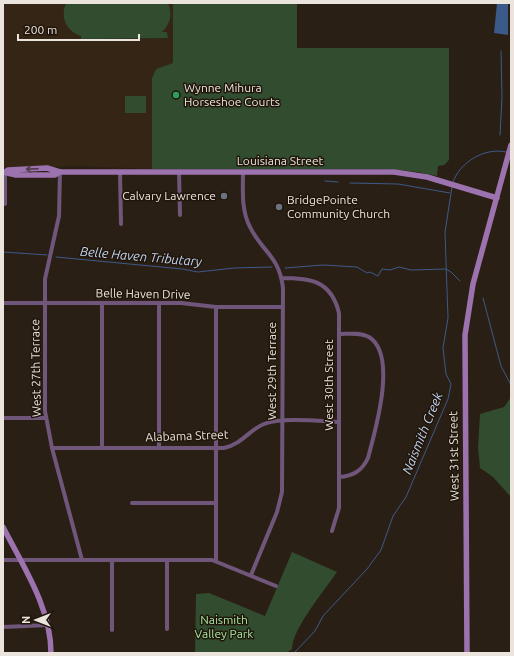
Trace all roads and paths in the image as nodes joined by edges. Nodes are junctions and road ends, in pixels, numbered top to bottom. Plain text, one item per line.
1 (511, 145) edge
2 (4, 172) edge
3 (60, 172) junction
4 (120, 172) junction
5 (180, 172) junction
6 (243, 172) junction
7 (497, 198) junction
8 (5, 204) dead end
9 (180, 215) dead end
10 (120, 224) dead end
11 (281, 278) junction
12 (3, 303) edge
13 (44, 303) junction
14 (102, 303) junction
15 (159, 303) junction
16 (216, 307) junction
17 (282, 307) junction
18 (339, 334) junction
19 (3, 418) edge
20 (46, 418) junction
21 (282, 421) junction
22 (339, 422) junction
23 (52, 448) junction
24 (102, 448) junction
25 (159, 448) junction
26 (216, 448) junction
27 (339, 477) junction
28 (132, 503) dead end
29 (216, 503) junction
30 (3, 527) edge
31 (332, 531) dead end
32 (3, 560) edge
33 (19, 560) junction
34 (82, 560) junction
35 (112, 560) junction
36 (167, 560) junction
37 (216, 561) junction
38 (251, 575) junction
39 (276, 586) dead end
40 (48, 625) junction
41 (3, 627) edge
42 (112, 630) dead end
43 (167, 630) dead end
44 (52, 653) edge
45 (468, 653) edge

1 - 7 main road, West 31st Street
2 - 3 main road, Louisiana Street
2 - 8 street
3 - 4 main road, Louisiana Street
3 - 13 street, West 27th Terrace
4 - 5 main road, Louisiana Street
4 - 10 street
5 - 6 main road, Louisiana Street
5 - 9 street
6 - 7 main road, Louisiana Street
6 - 11 street, West 29th Terrace
7 - 45 main road, West 31st Street
11 - 17 street, West 29th Terrace
11 - 18 street, West 30th Street
12 - 13 street, Belle Haven Drive
13 - 14 street, Belle Haven Drive
13 - 20 street, West 27th Terrace
14 - 15 street, Belle Haven Drive
14 - 24 street
15 - 16 street, Belle Haven Drive
15 - 25 street
16 - 17 street, Belle Haven Drive
16 - 26 street
17 - 21 street, West 29th Terrace
18 - 22 street, West 30th Street
18 - 27 street
19 - 20 street
20 - 23 street, West 27th Terrace
21 - 22 street, Alabama Street
21 - 26 street, Alabama Street
21 - 38 street, West 29th Terrace
22 - 27 street, West 30th Street
23 - 24 street, Alabama Street
23 - 34 street, West 27th Terrace
24 - 25 street, Alabama Street
25 - 26 street, Alabama Street
26 - 29 street
27 - 31 street, West 30th Street
28 - 29 street
29 - 37 street
30 - 33 main road
32 - 33 street
33 - 34 street
33 - 40 main road
34 - 35 street
35 - 36 street
35 - 42 street
36 - 37 street
36 - 43 street
37 - 38 street
38 - 39 street
40 - 41 street
40 - 44 main road

